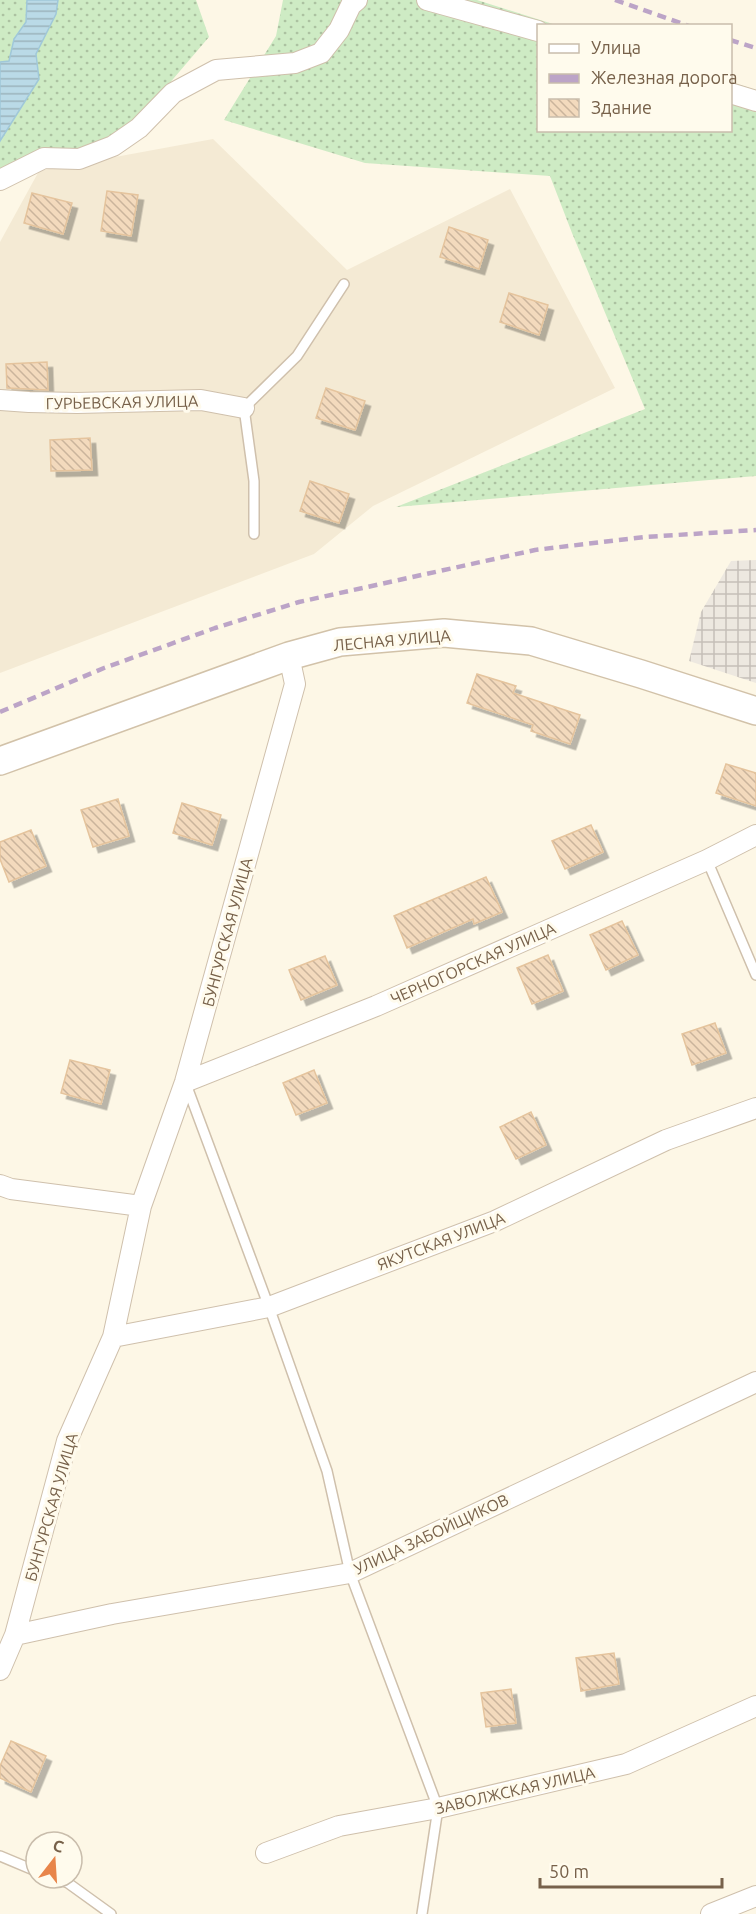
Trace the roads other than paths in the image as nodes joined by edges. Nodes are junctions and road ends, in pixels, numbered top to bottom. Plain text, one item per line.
1 (357, 0) edge
2 (427, 0) edge
3 (537, 31) edge
4 (732, 94) edge
5 (756, 101) edge
6 (0, 180) edge
7 (344, 284) dead end
8 (0, 400) edge
9 (243, 408) junction
10 (254, 534) dead end
11 (289, 656) junction
12 (756, 711) edge
13 (0, 761) edge
14 (756, 834) edge
15 (707, 860) junction
16 (756, 975) edge
17 (185, 1082) junction
18 (756, 1108) edge
19 (0, 1185) edge
20 (141, 1206) junction
21 (269, 1307) junction
22 (113, 1337) junction
23 (756, 1382) edge
24 (350, 1573) junction
25 (15, 1635) junction
26 (0, 1670) edge
27 (756, 1706) edge
28 (438, 1808) junction
29 (267, 1853) dead end
30 (0, 1856) edge
31 (24, 1865) edge
32 (78, 1890) edge
33 (756, 1896) edge
34 (111, 1914) edge
35 (422, 1914) edge
36 (711, 1914) edge

1 - 6 street
2 - 3 street
4 - 5 street
7 - 9 lane
8 - 9 street, ГУРЬЕВСКАЯ УЛИЦА
9 - 10 lane
11 - 12 main road, ЛЕСНАЯ УЛИЦА
11 - 13 main road, ЛЕСНАЯ УЛИЦА
11 - 17 street, БУНГУРСКАЯ УЛИЦА
14 - 15 street, ЧЕРНОГОРСКАЯ УЛИЦА
15 - 16 lane
15 - 17 street, ЧЕРНОГОРСКАЯ УЛИЦА
17 - 20 street, БУНГУРСКАЯ УЛИЦА
17 - 21 lane
18 - 21 street, ЯКУТСКАЯ УЛИЦА
19 - 20 street
20 - 22 street, БУНГУРСКАЯ УЛИЦА
21 - 22 street, ЯКУТСКАЯ УЛИЦА
21 - 24 lane
22 - 25 street, БУНГУРСКАЯ УЛИЦА
23 - 24 street, УЛИЦА ЗАБОЙЩИКОВ
24 - 25 street, УЛИЦА ЗАБОЙЩИКОВ
24 - 28 lane
25 - 26 street, БУНГУРСКАЯ УЛИЦА
27 - 28 street, ЗАВОЛЖСКАЯ УЛИЦА
28 - 29 street, ЗАВОЛЖСКАЯ УЛИЦА
28 - 35 lane
30 - 31 lane
32 - 34 lane
33 - 36 street

